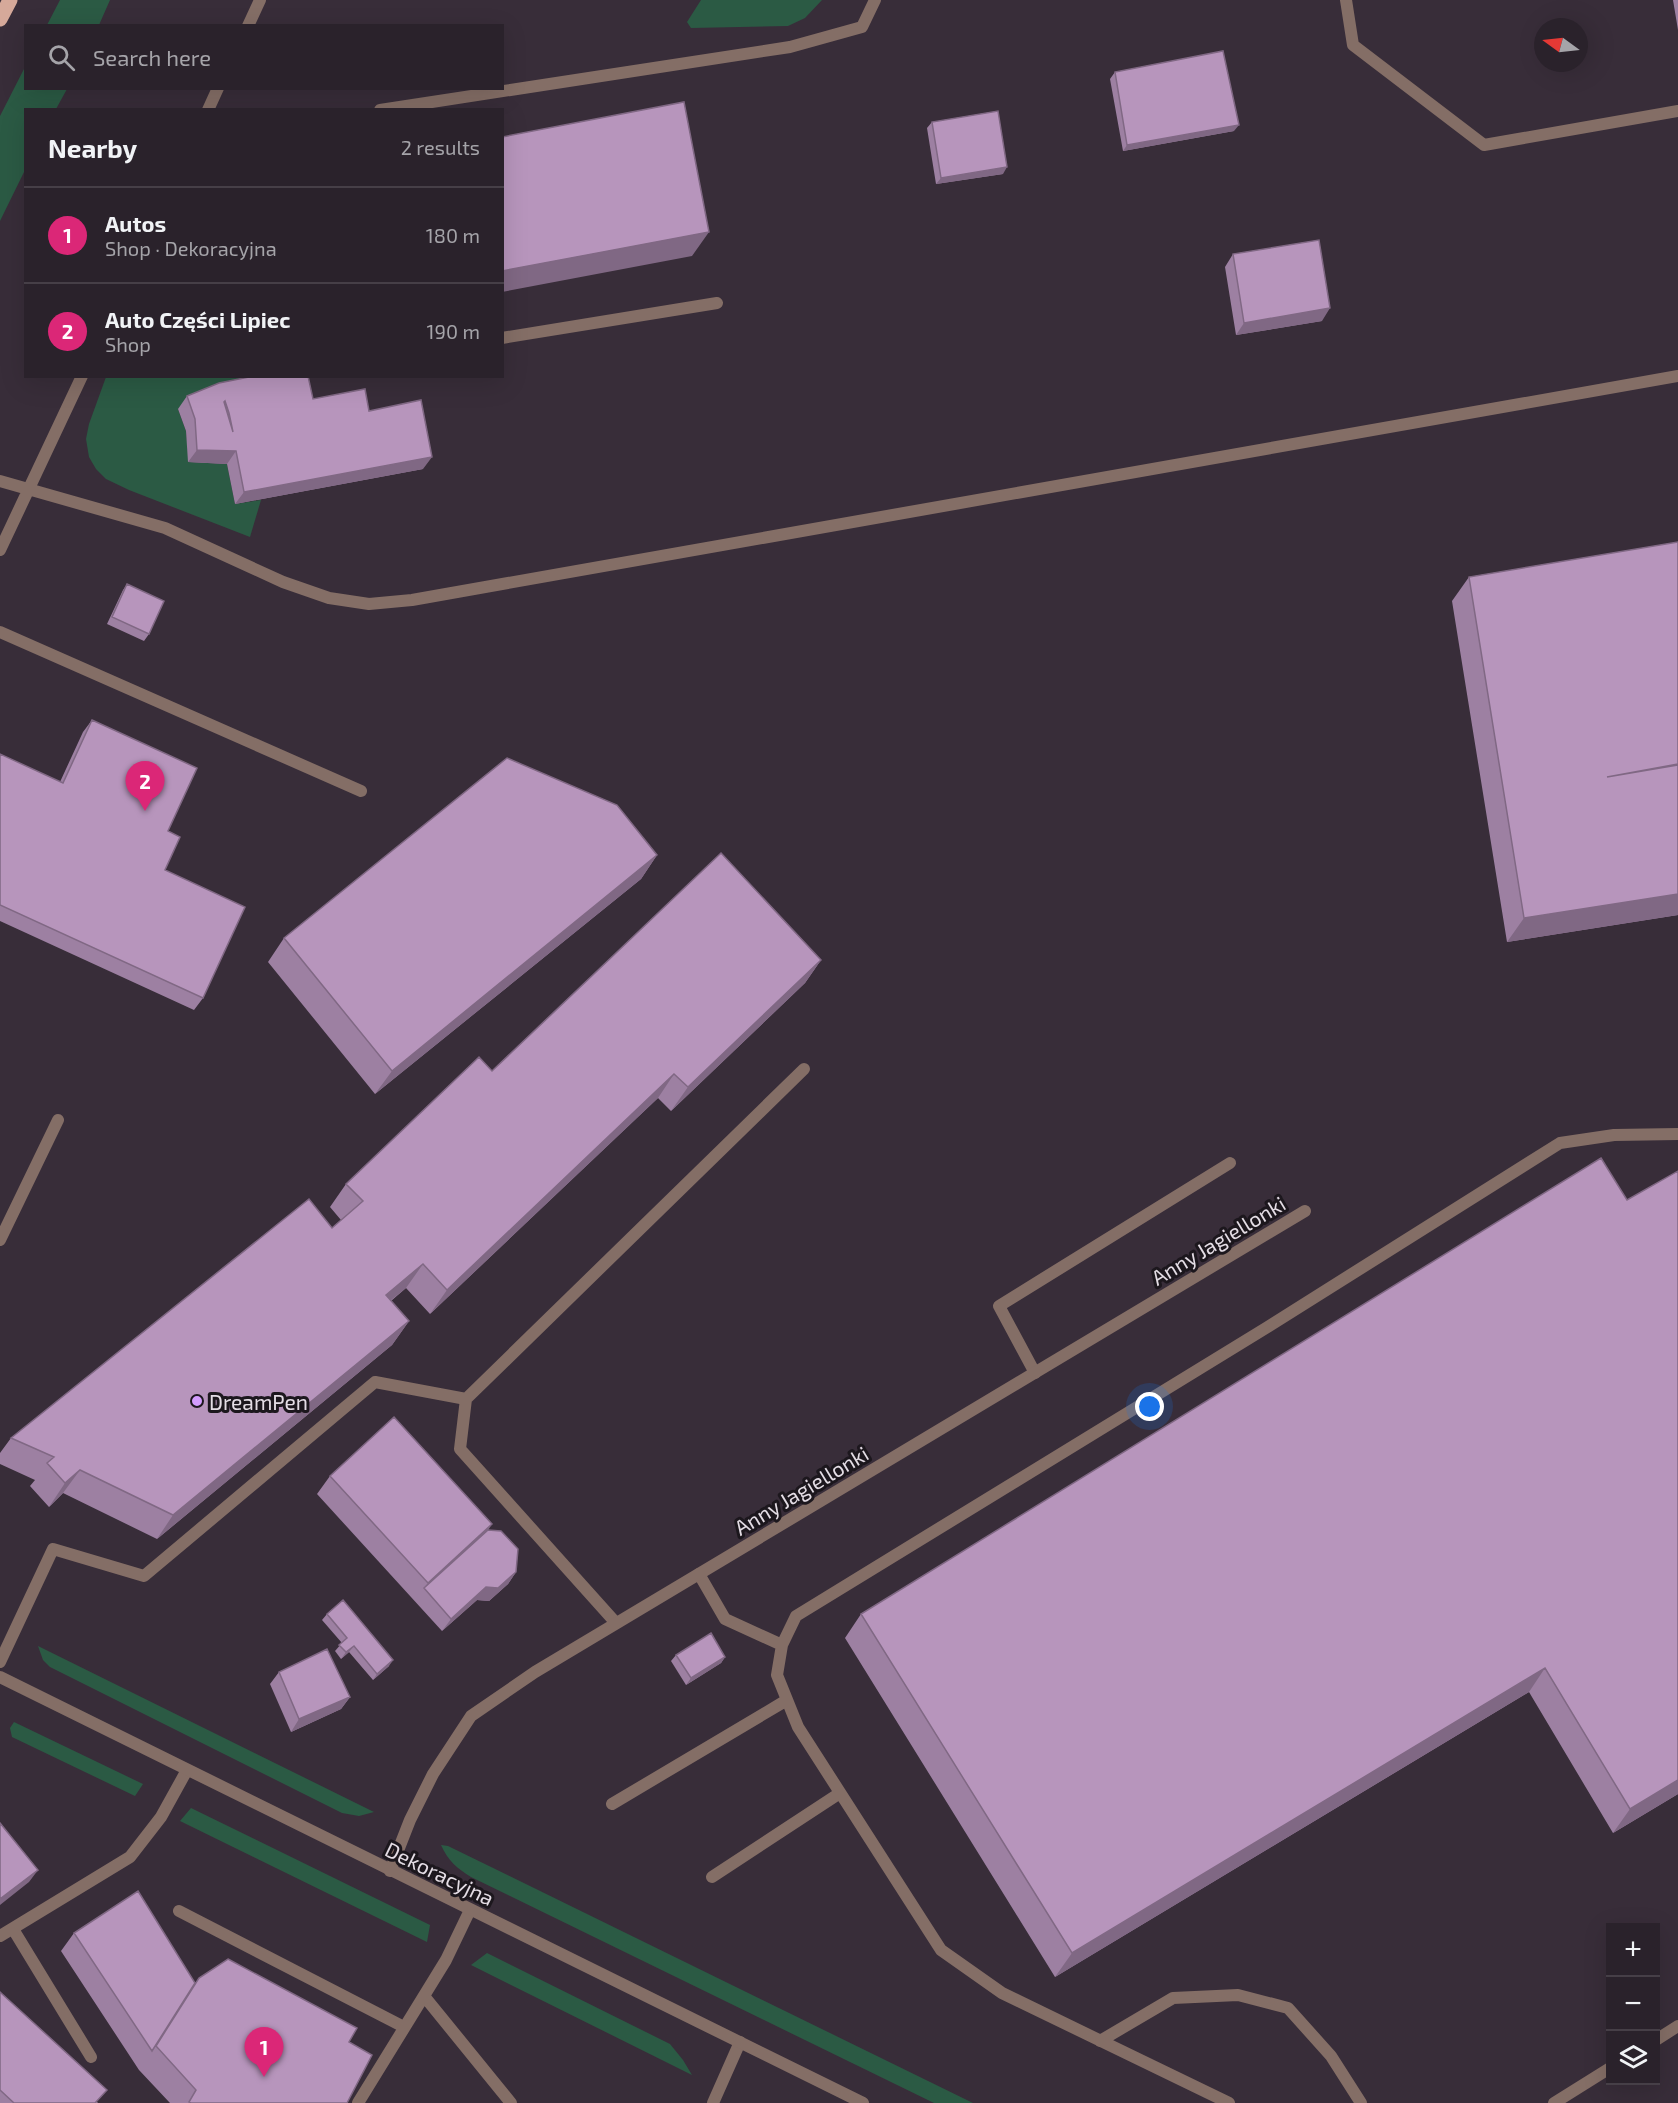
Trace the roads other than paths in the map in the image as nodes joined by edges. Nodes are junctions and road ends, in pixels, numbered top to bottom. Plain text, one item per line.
1 (10, 0) edge
2 (260, 0) edge
3 (875, 0) edge
4 (1346, 0) edge
5 (0, 19) edge
6 (249, 24) edge
7 (217, 90) edge
8 (209, 108) edge
9 (393, 108) edge
10 (1678, 111) edge
11 (717, 303) dead end
12 (504, 338) edge
13 (1678, 376) edge
14 (81, 378) edge
15 (0, 481) edge
16 (29, 490) junction
17 (0, 549) edge
18 (0, 632) edge
19 (361, 791) dead end
20 (804, 1069) dead end
21 (58, 1120) dead end
22 (1678, 1134) edge
23 (1230, 1163) dead end
24 (1305, 1211) dead end
25 (0, 1240) edge
26 (1035, 1372) junction
27 (466, 1399) junction
28 (699, 1574) junction
29 (616, 1623) junction
30 (782, 1645) junction
31 (0, 1662) edge
32 (0, 1677) edge
33 (787, 1700) junction
34 (187, 1770) junction
35 (840, 1792) junction
36 (612, 1804) dead end
37 (390, 1871) junction
38 (712, 1877) dead end
39 (470, 1910) junction
40 (179, 1911) dead end
41 (13, 1929) junction
42 (0, 1936) edge
43 (424, 1996) junction
44 (1678, 2026) edge
45 (404, 2027) junction
46 (1660, 2037) edge
47 (1100, 2041) junction
48 (740, 2042) junction
49 (91, 2057) dead end
50 (1606, 2071) edge
51 (358, 2103) edge
52 (511, 2103) edge
53 (713, 2103) edge
54 (863, 2103) edge
55 (1229, 2103) edge
56 (1361, 2103) edge
57 (1554, 2103) edge

1 - 5 main road
2 - 6 street
3 - 9 street
4 - 10 street
7 - 8 street
11 - 12 street
13 - 16 street
14 - 16 street
15 - 16 street
16 - 17 street
18 - 19 street
20 - 27 street
21 - 25 street
22 - 30 street
23 - 26 street
24 - 26 street, Anny Jagiellonki
26 - 28 street, Anny Jagiellonki
27 - 29 street
27 - 31 street
28 - 29 street, Anny Jagiellonki
28 - 30 street
29 - 37 street, Anny Jagiellonki
30 - 33 street
32 - 34 street, Dekoracyjna
33 - 35 street
33 - 36 street
34 - 37 street, Dekoracyjna
34 - 41 street
35 - 38 street
35 - 47 street
37 - 39 street, Dekoracyjna
39 - 43 street
39 - 48 street, Dekoracyjna
40 - 45 street
41 - 42 street
41 - 49 street
43 - 45 street
43 - 52 street
44 - 46 street
45 - 51 street
47 - 55 street
47 - 56 street
48 - 53 street
48 - 54 street, Dekoracyjna
50 - 57 street

